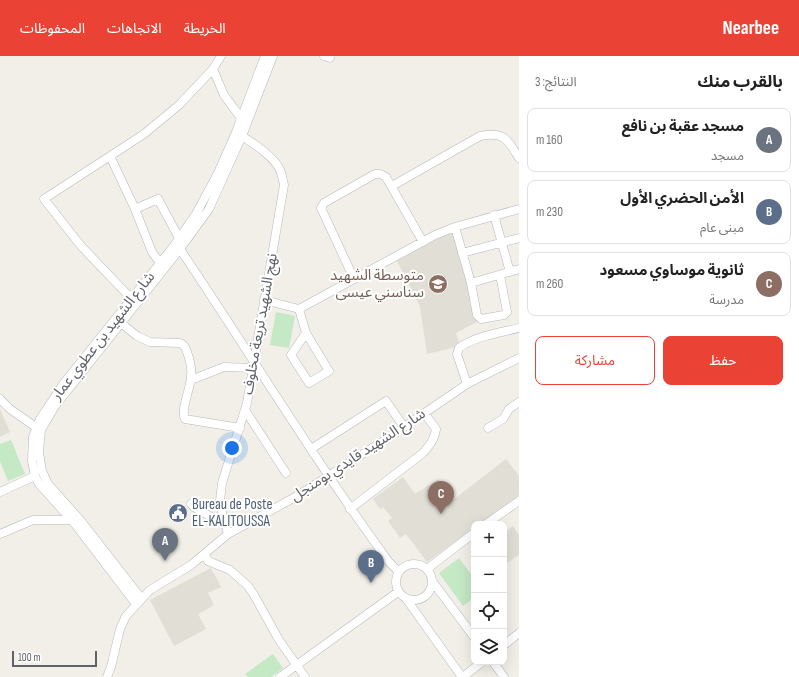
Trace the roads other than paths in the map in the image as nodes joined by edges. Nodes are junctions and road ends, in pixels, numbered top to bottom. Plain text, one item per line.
1 (221, 56) edge
2 (265, 56) edge
3 (273, 56) edge
4 (213, 69) junction
5 (241, 118) junction
6 (239, 134) junction
7 (110, 156) junction
8 (519, 158) edge
9 (392, 186) junction
10 (135, 209) junction
11 (519, 209) edge
12 (494, 215) junction
13 (455, 227) junction
14 (179, 238) junction
15 (519, 238) edge
16 (423, 242) junction
17 (502, 243) junction
18 (180, 250) junction
19 (462, 253) junction
20 (160, 263) junction
21 (519, 269) edge
22 (510, 272) junction
23 (500, 275) junction
24 (354, 279) junction
25 (470, 283) junction
26 (133, 297) junction
27 (264, 300) junction
28 (299, 309) junction
29 (121, 323) junction
30 (519, 328) edge
31 (306, 333) junction
32 (519, 358) edge
33 (254, 364) junction
34 (191, 380) junction
35 (467, 384) junction
36 (0, 399) edge
37 (519, 402) edge
38 (245, 410) junction
39 (424, 413) junction
40 (404, 427) junction
41 (240, 428) junction
42 (488, 428) dead end
43 (38, 429) junction
44 (311, 449) junction
45 (286, 472) dead end
46 (35, 476) junction
47 (329, 476) junction
48 (0, 492) edge
49 (519, 501) edge
50 (191, 504) dead end
51 (350, 509) junction
52 (71, 520) junction
53 (490, 521) edge
54 (225, 525) junction
55 (0, 534) edge
56 (228, 534) junction
57 (471, 536) edge
58 (205, 555) junction
59 (427, 570) junction
60 (398, 571) junction
61 (432, 581) junction
62 (398, 592) junction
63 (407, 600) junction
64 (139, 601) junction
65 (471, 633) edge
66 (519, 633) edge
67 (507, 643) edge
68 (296, 665) junction
69 (478, 665) edge
70 (495, 665) edge
71 (107, 677) edge
72 (280, 677) edge
73 (305, 677) edge
74 (462, 677) edge
75 (504, 677) edge

1 - 4 street
2 - 5 street, شارع الشهيد بن عطوي عمار
3 - 6 street, شارع الشهيد بن عطوي عمار
4 - 5 street
4 - 7 street
5 - 6 street, شارع الشهيد بن عطوي عمار
6 - 14 street, شارع الشهيد بن عطوي عمار
6 - 18 street, شارع الشهيد بن عطوي عمار
6 - 27 street, نهج الشهيد تريعة مخلوف
7 - 10 street
7 - 26 street
8 - 9 street
9 - 16 street
9 - 24 street
10 - 14 street
10 - 20 street
11 - 12 street
12 - 13 street
12 - 17 street
13 - 16 street
13 - 19 street
14 - 20 street, شارع الشهيد بن عطوي عمار
15 - 17 street
16 - 24 street
17 - 19 street
17 - 22 street
18 - 29 street, شارع الشهيد بن عطوي عمار
18 - 33 street
19 - 25 street
20 - 26 street, شارع الشهيد بن عطوي عمار
21 - 22 street
22 - 23 street
23 - 25 street
23 - 25 street
24 - 28 street
26 - 43 street, شارع الشهيد بن عطوي عمار
27 - 28 street
27 - 33 street, نهج الشهيد تريعة مخلوف
28 - 31 street
29 - 34 street
29 - 43 street, شارع الشهيد بن عطوي عمار
30 - 35 street
31 - 31 street
32 - 35 street, شارع الشهيد قايدي بومنجل
33 - 34 street
33 - 38 street, نهج الشهيد تريعة مخلوف
33 - 44 street
34 - 41 street
35 - 39 street, شارع الشهيد قايدي بومنجل
36 - 43 street
37 - 42 street
38 - 41 street, نهج الشهيد تريعة مخلوف
38 - 45 street
39 - 40 street, شارع الشهيد قايدي بومنجل
39 - 51 street
40 - 44 street
40 - 47 street, شارع الشهيد قايدي بومنجل
41 - 54 street, نهج الشهيد تريعة مخلوف
43 - 46 street, شارع الشهيد بن عطوي عمار
43 - 64 street, شارع الشهيد بن عطوي عمار
44 - 47 street
46 - 48 street
46 - 52 street, شارع الشهيد بن عطوي عمار
47 - 51 street
47 - 56 street, شارع الشهيد قايدي بومنجل
49 - 53 street
50 - 54 street
51 - 60 street
52 - 55 street
52 - 64 street, شارع الشهيد بن عطوي عمار
54 - 56 street, نهج الشهيد تريعة مخلوف
56 - 58 street, شارع الشهيد قايدي بومنجل
57 - 59 street
58 - 64 street, شارع الشهيد قايدي بومنجل
58 - 68 street
59 - 60 street
59 - 61 street
60 - 62 street
61 - 63 street
61 - 65 street
62 - 63 street
62 - 68 street
63 - 74 street
64 - 71 street, شارع الشهيد قايدي بومنجل
66 - 67 street
68 - 72 street
68 - 73 street
69 - 74 street
70 - 75 street

